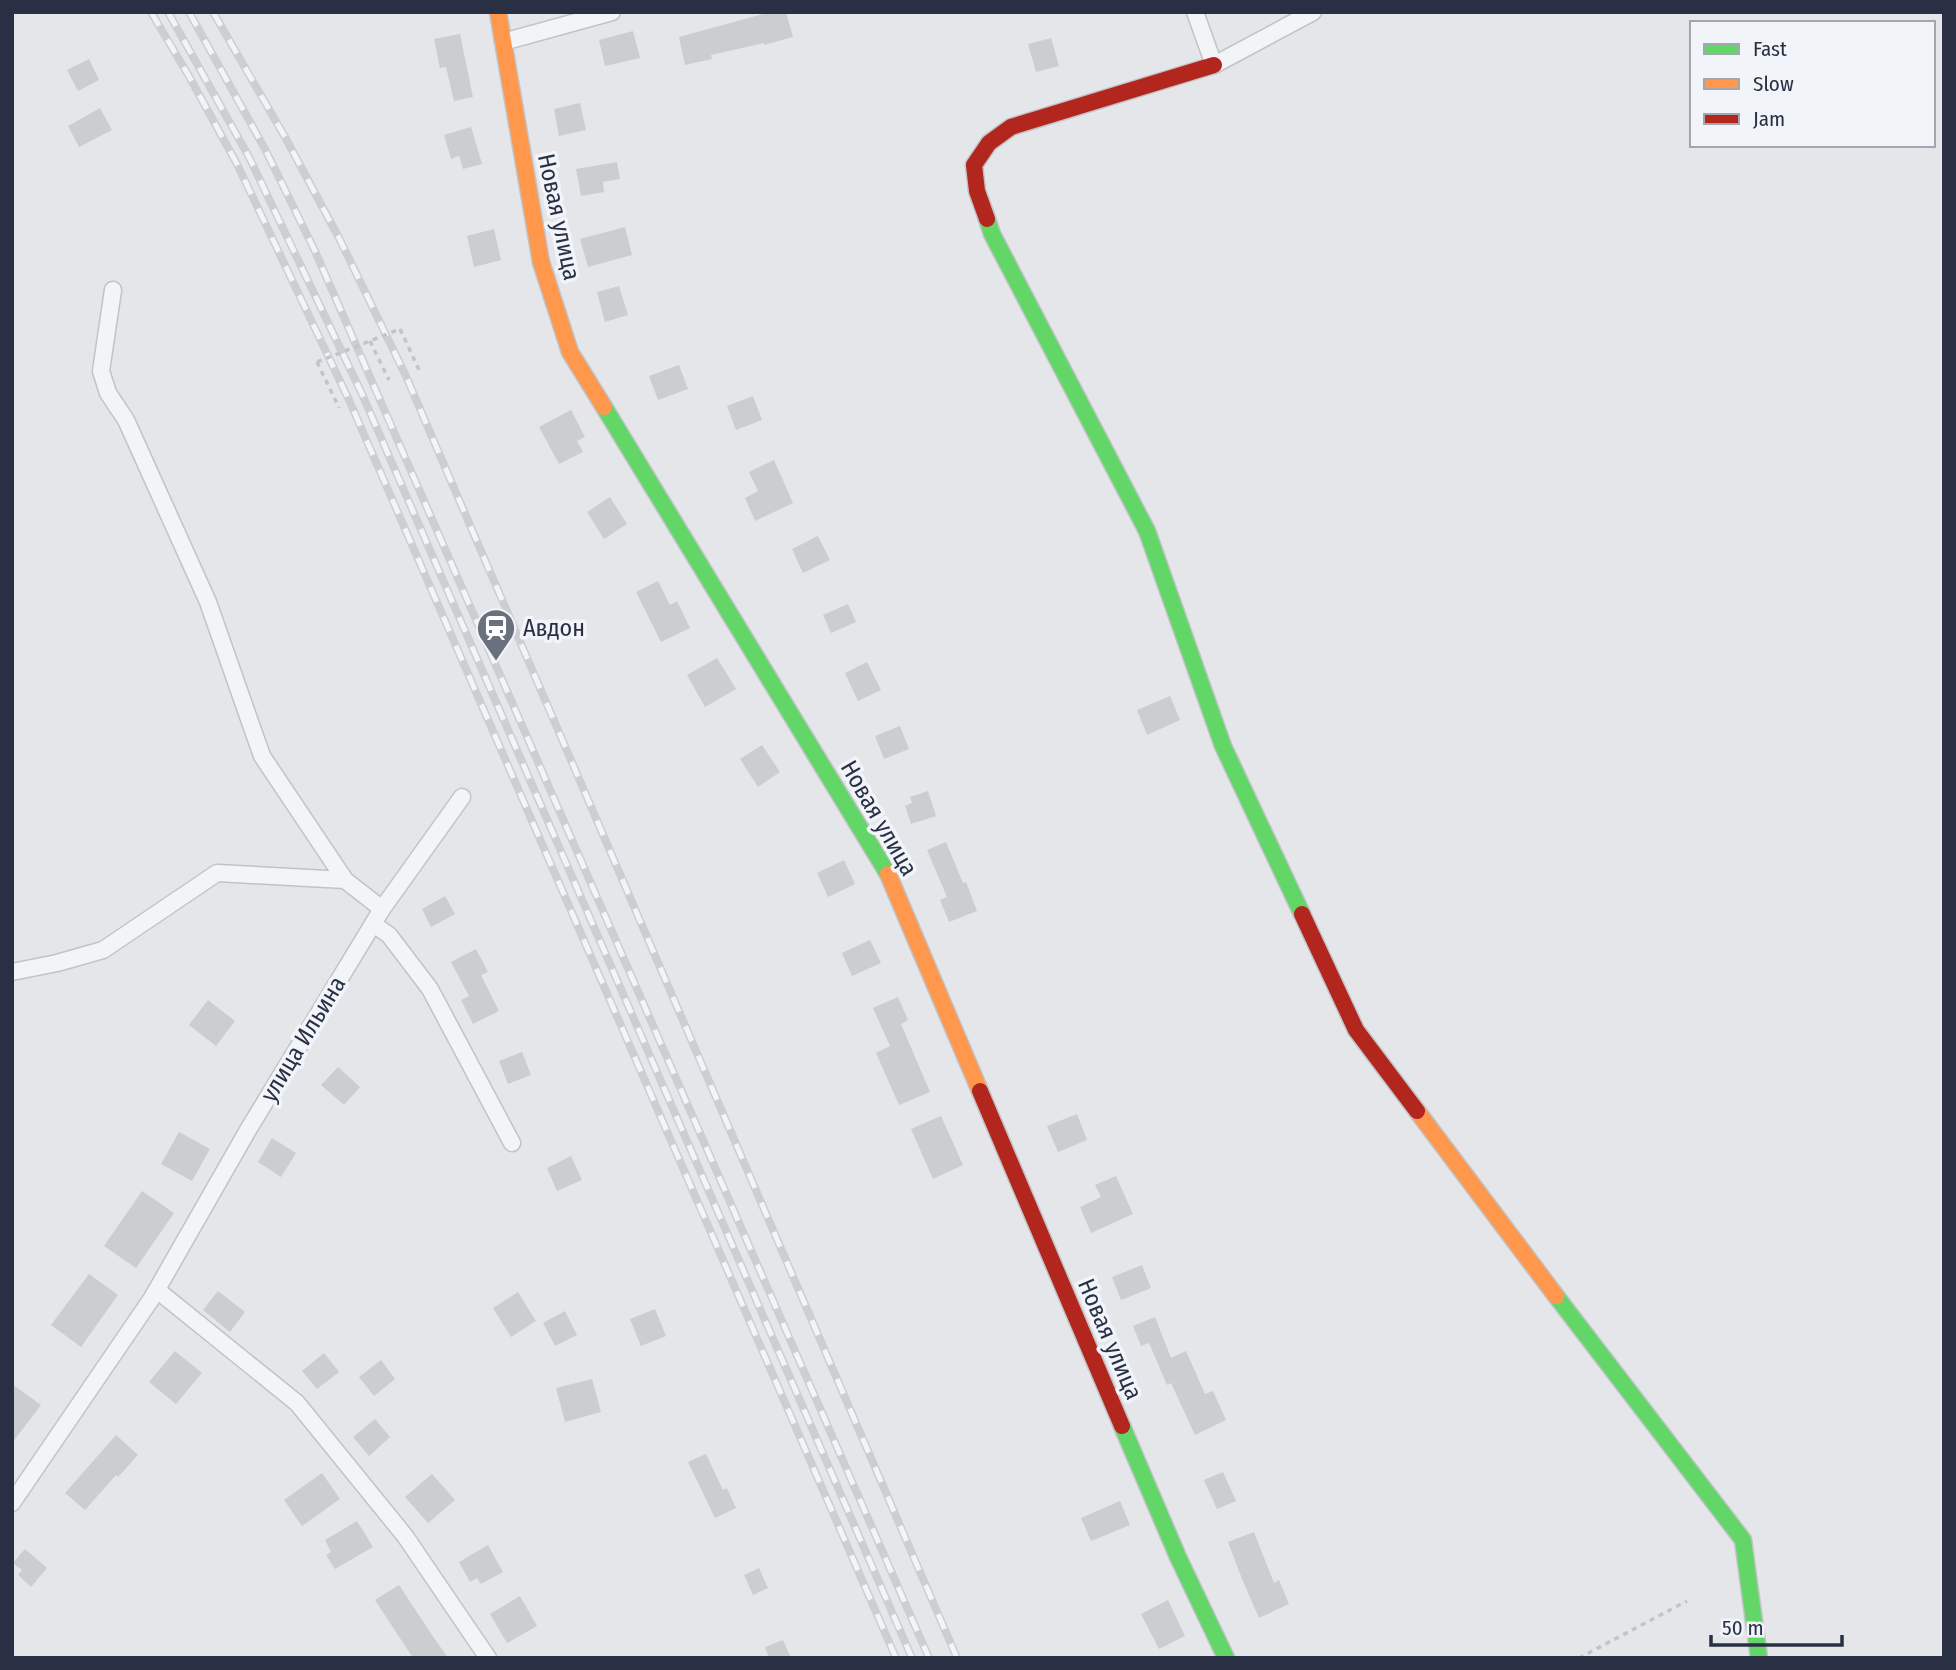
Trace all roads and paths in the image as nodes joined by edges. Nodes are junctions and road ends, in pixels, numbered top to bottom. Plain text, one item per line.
1 (498, 12) edge
2 (612, 12) edge
3 (1195, 12) edge
4 (1313, 12) edge
5 (503, 42) junction
6 (1213, 65) junction
7 (113, 290) dead end
8 (370, 341) junction
9 (420, 372) dead end
10 (388, 380) dead end
11 (339, 408) dead end
12 (462, 797) dead end
13 (345, 880) junction
14 (382, 909) junction
15 (373, 924) junction
16 (12, 972) edge
17 (512, 1143) dead end
18 (157, 1290) junction
19 (12, 1503) edge
20 (1687, 1601) dead end
21 (488, 1658) edge
22 (1226, 1658) edge
23 (1579, 1658) edge
24 (1759, 1658) edge

1 - 5 street, Новая улица
2 - 5 street
3 - 6 street
4 - 6 street
5 - 22 street, Новая улица
6 - 24 street
7 - 13 street
8 - 9 path, bridge
8 - 10 path
8 - 11 path, bridge
12 - 14 street, улица Ильина
13 - 14 street
13 - 16 street
14 - 15 street, улица Ильина
15 - 17 street
15 - 18 street, улица Ильина
18 - 19 street, улица Ильина
18 - 21 street
20 - 23 path

